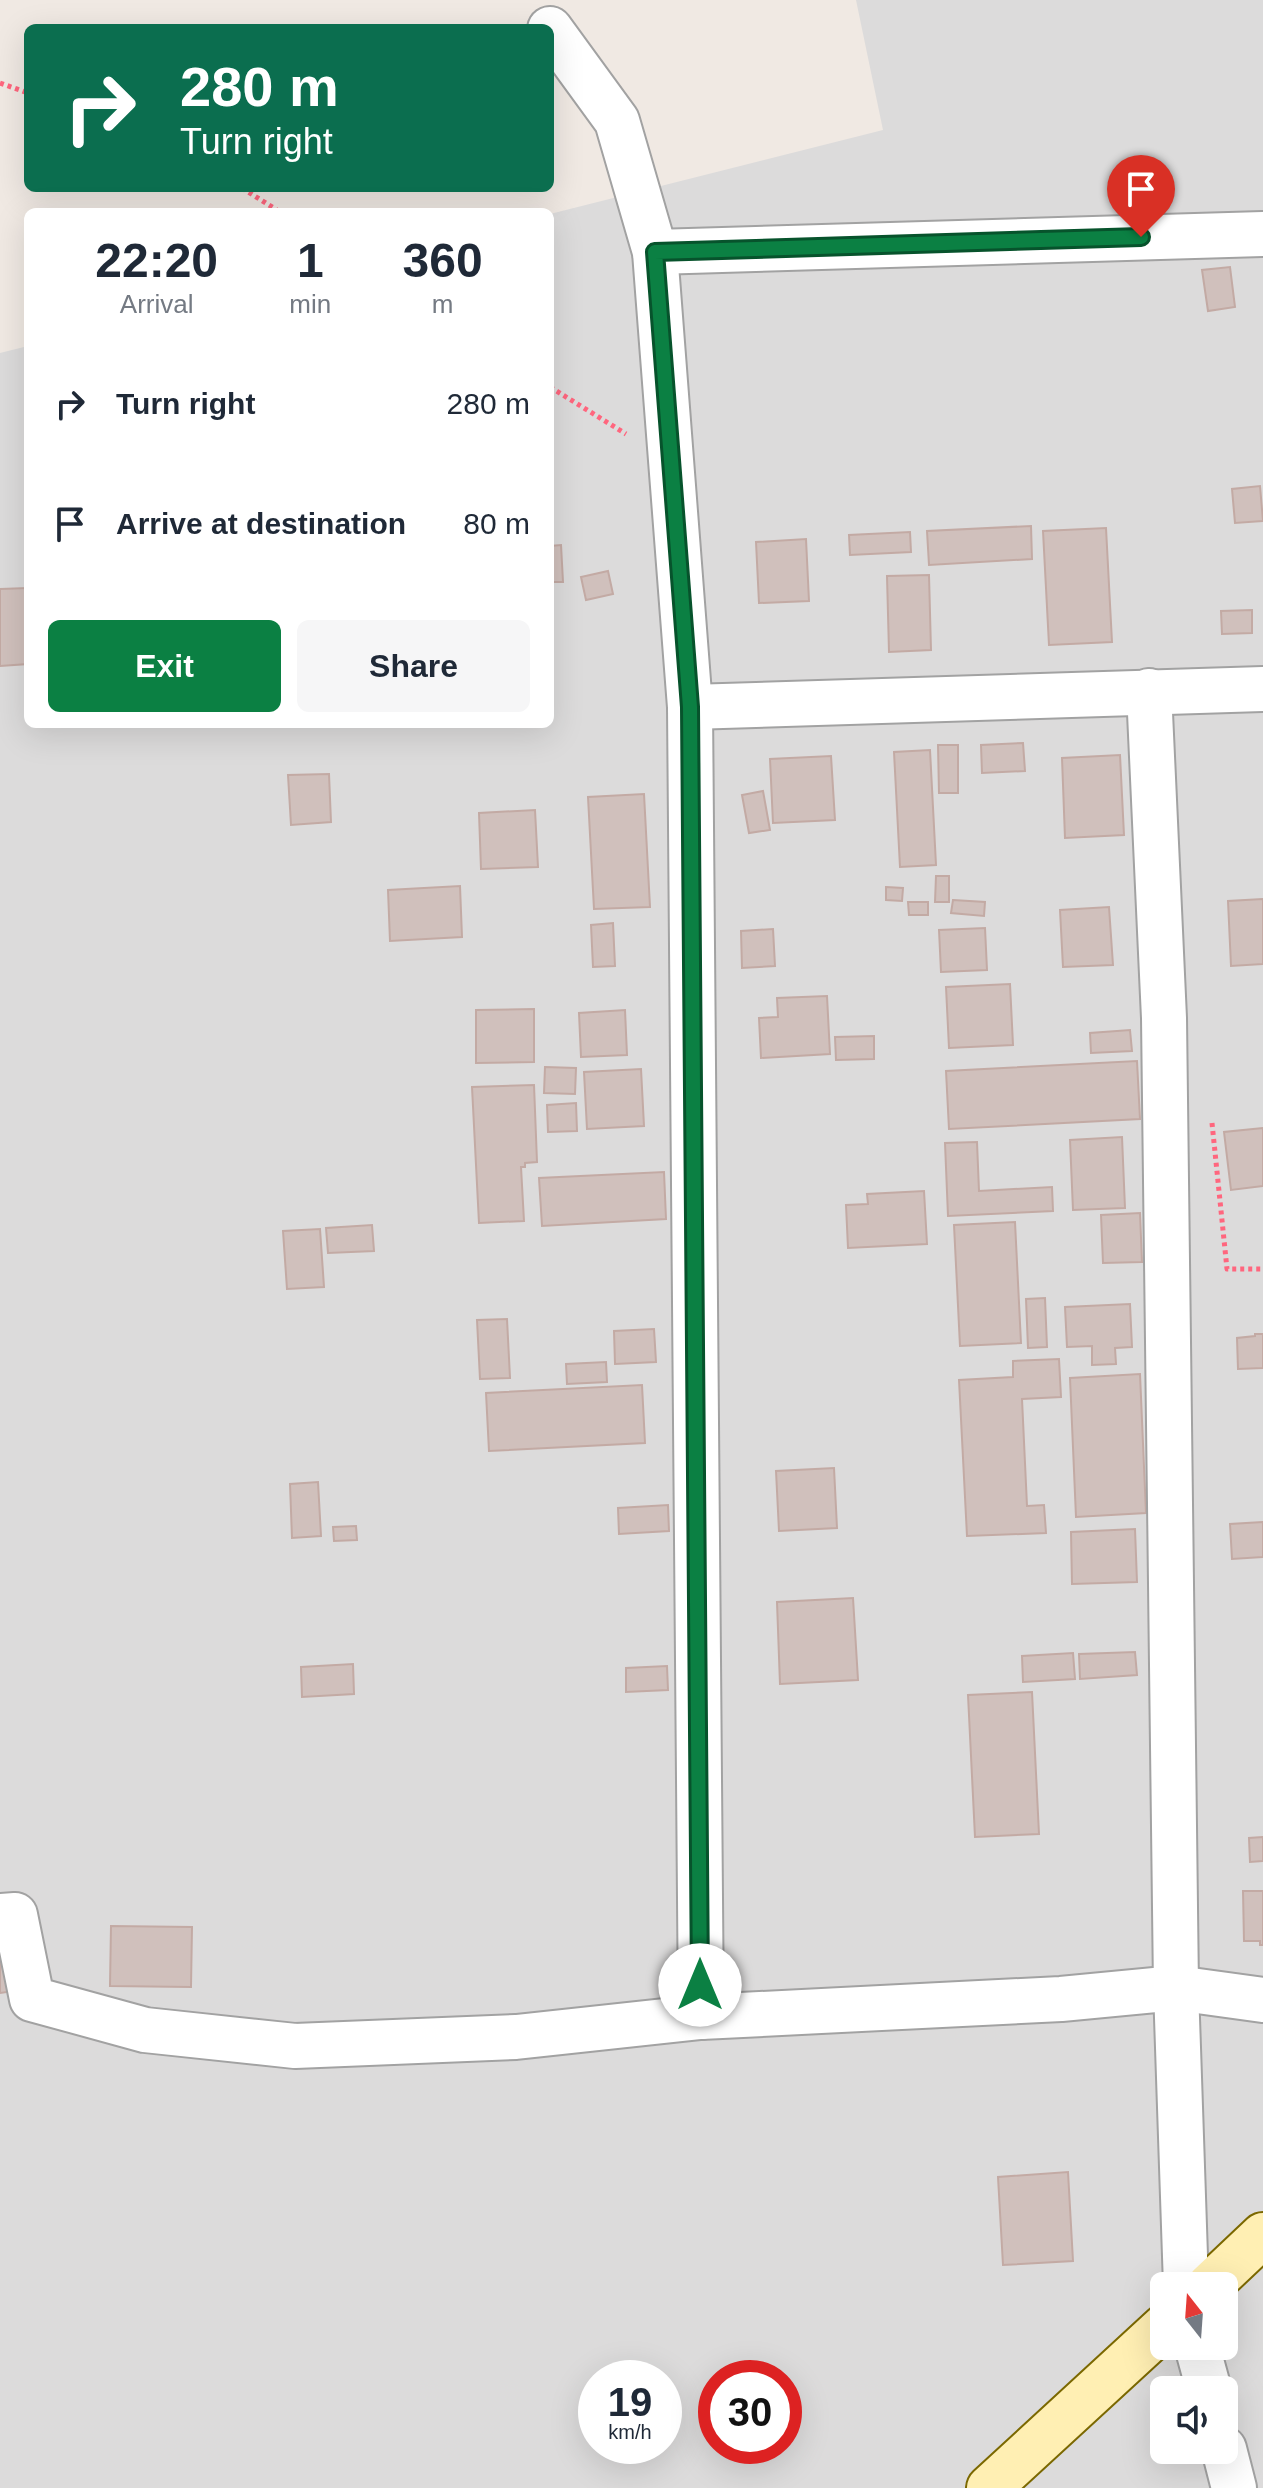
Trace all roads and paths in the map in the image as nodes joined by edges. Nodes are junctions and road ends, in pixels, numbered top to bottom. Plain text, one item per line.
1 (529, 0) edge
2 (547, 24) edge
3 (554, 34) edge
4 (0, 83) edge
5 (24, 92) edge
6 (248, 192) edge
7 (274, 208) edge
8 (1263, 234) edge
9 (655, 252) junction
10 (554, 390) edge
11 (671, 463) junction
12 (1263, 689) edge
13 (1149, 691) junction
14 (690, 707) junction
15 (1212, 1121) dead end
16 (1263, 1269) edge
17 (0, 1916) edge
18 (1176, 1988) junction
19 (1263, 2000) edge
20 (701, 2017) junction
21 (1263, 2235) edge
22 (1186, 2272) edge
23 (1224, 2272) edge
24 (1150, 2340) edge
25 (1228, 2464) edge
26 (989, 2488) edge
27 (1234, 2488) edge

1 - 2 street
3 - 9 street
4 - 5 path
6 - 7 path
8 - 9 street
9 - 11 street
10 - 11 path
11 - 14 street
12 - 13 street
13 - 14 street
13 - 18 street
14 - 20 street
15 - 16 path
17 - 20 street
18 - 19 street
18 - 20 street
18 - 22 street
21 - 23 street
24 - 26 street
25 - 27 street

